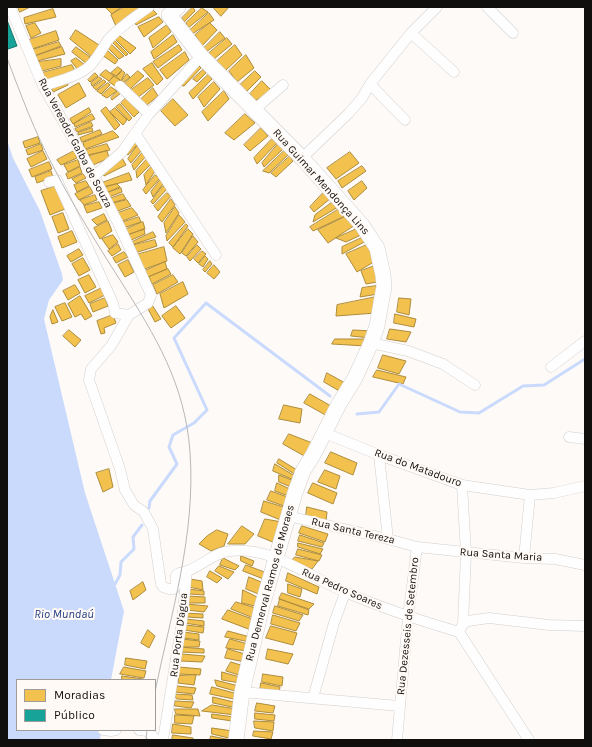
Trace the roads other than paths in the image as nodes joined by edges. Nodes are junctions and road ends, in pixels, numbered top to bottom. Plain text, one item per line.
1 (10, 7) edge
2 (149, 7) edge
3 (437, 7) edge
4 (487, 7) edge
5 (170, 10) edge
6 (411, 33) junction
7 (513, 33) dead end
8 (201, 56) junction
9 (454, 72) dead end
10 (370, 84) junction
11 (283, 85) dead end
12 (43, 86) junction
13 (120, 86) dead end
14 (254, 110) junction
15 (149, 114) junction
16 (405, 120) dead end
17 (135, 133) junction
18 (302, 158) junction
19 (94, 176) junction
20 (50, 182) dead end
21 (216, 256) dead end
22 (129, 315) junction
23 (585, 341) edge
24 (371, 343) junction
25 (551, 367) dead end
26 (475, 385) dead end
27 (325, 433) junction
28 (569, 437) dead end
29 (585, 439) edge
30 (379, 455) junction
31 (462, 485) junction
32 (585, 486) edge
33 (530, 495) junction
34 (288, 516) junction
35 (388, 539) junction
36 (417, 547) junction
37 (466, 553) junction
38 (524, 558) junction
39 (276, 559) junction
40 (585, 565) edge
41 (187, 572) junction
42 (345, 593) junction
43 (408, 617) junction
44 (585, 626) edge
45 (461, 628) junction
46 (242, 692) junction
47 (313, 698) junction
48 (399, 706) junction
49 (147, 731) edge
50 (157, 740) edge
51 (163, 740) edge
52 (236, 740) edge
53 (397, 740) edge
54 (529, 740) edge

1 - 12 street, Rua Vereador Galba de Souza
2 - 12 street
3 - 6 street
4 - 7 street
5 - 8 street, Rua Guimar Mendonça Lins
6 - 9 street
6 - 10 street
8 - 14 street, Rua Guimar Mendonça Lins
8 - 15 street
10 - 16 street
10 - 18 street
11 - 14 street
12 - 19 street, Rua Vereador Galba de Souza
13 - 15 street
14 - 18 street, Rua Guimar Mendonça Lins
15 - 17 street
17 - 19 street
17 - 21 street
18 - 24 street, Rua Guimar Mendonça Lins
19 - 22 street, Rua Vereador Galba de Souza
20 - 22 street
22 - 41 street
23 - 25 street
24 - 26 street
24 - 27 street, Rua Guimar Mendonça Lins
27 - 30 street, Rua do Matadouro
27 - 34 street, Rua Demerval Ramos de Moraes
28 - 29 street
30 - 31 street, Rua do Matadouro
30 - 35 street
31 - 33 street, Rua do Matadouro
31 - 37 street
32 - 33 street, Rua do Matadouro
33 - 38 street
34 - 35 street, Rua Santa Tereza
34 - 39 street, Rua Demerval Ramos de Moraes
35 - 36 street, Rua Santa Tereza
36 - 37 street, Rua Santa Maria
36 - 43 street, Rua Dezesseis de Setembro
37 - 38 street, Rua Santa Maria
37 - 45 street
38 - 40 street, Rua Santa Maria
39 - 41 street, Rua Pedro Soares
39 - 42 street, Rua Pedro Soares
39 - 46 street, Rua Demerval Ramos de Moraes
41 - 51 street, Rua Porta D'agua
42 - 43 street, Rua Pedro Soares
42 - 47 street
43 - 45 street, Rua Pedro Soares
43 - 48 street, Rua Dezesseis de Setembro
44 - 45 street
45 - 54 street
46 - 47 street, Rua Dezesseis de Setembro
46 - 52 street, Rua Demerval Ramos de Moraes
47 - 48 street, Rua Dezesseis de Setembro
48 - 53 street, Rua Dezesseis de Setembro
49 - 50 street

